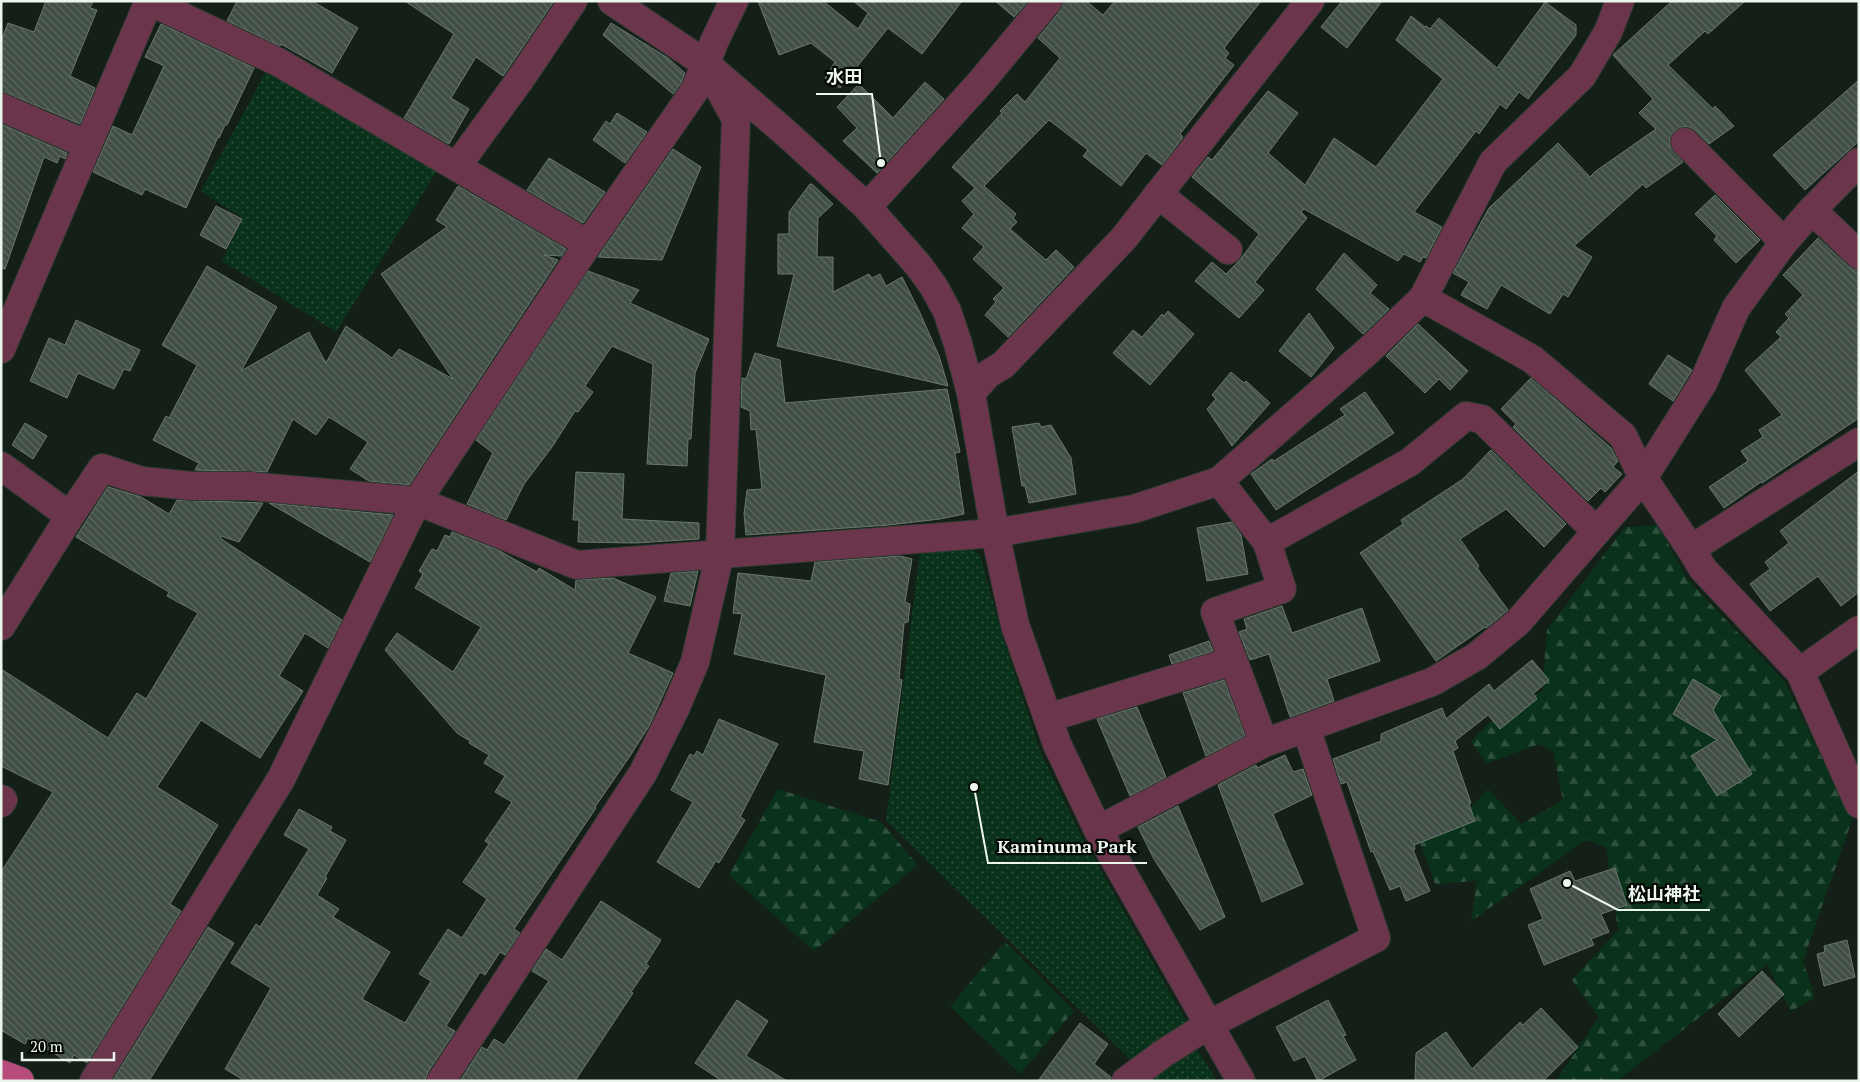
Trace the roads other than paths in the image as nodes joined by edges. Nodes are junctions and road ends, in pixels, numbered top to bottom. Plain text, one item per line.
1 (150, 1) edge
2 (573, 1) edge
3 (612, 1) edge
4 (734, 1) edge
5 (1048, 1) edge
6 (1310, 1) edge
7 (1620, 1) edge
8 (706, 64) junction
9 (1, 107) edge
10 (1685, 142) dead end
11 (88, 145) junction
12 (1859, 162) edge
13 (457, 166) junction
14 (1158, 194) junction
15 (867, 207) junction
16 (1812, 210) junction
17 (1784, 242) junction
18 (588, 244) junction
19 (1228, 250) dead end
20 (1859, 255) edge
21 (1423, 298) junction
22 (1, 349) edge
23 (971, 393) junction
24 (1859, 442) edge
25 (1, 466) edge
26 (1643, 478) junction
27 (1219, 481) junction
28 (417, 502) junction
29 (70, 516) junction
30 (1596, 531) junction
31 (995, 533) junction
32 (1268, 542) junction
33 (1691, 549) junction
34 (720, 554) junction
35 (1, 626) edge
36 (1859, 630) edge
37 (1233, 661) junction
38 (1800, 672) junction
39 (1048, 718) junction
40 (1306, 728) junction
41 (1264, 744) junction
42 (1, 799) edge
43 (1, 803) edge
44 (1859, 804) edge
45 (1098, 830) junction
46 (1208, 1025) junction
47 (1, 1074) edge
48 (20, 1081) edge
49 (94, 1081) edge
50 (441, 1081) edge
51 (1126, 1081) edge
52 (1241, 1081) edge

1 - 11 street
1 - 13 street
2 - 13 street
3 - 8 street
4 - 8 street
5 - 15 street
6 - 14 street
7 - 21 street
8 - 15 street
8 - 18 street
8 - 34 street
9 - 11 street
10 - 17 street
11 - 22 street
12 - 16 street
13 - 18 street
14 - 19 street
14 - 23 street
15 - 23 street
16 - 17 street
16 - 20 street
17 - 26 street
18 - 28 street
21 - 26 street
21 - 27 street
23 - 31 street
24 - 33 street
25 - 29 street
26 - 30 street
26 - 33 street
27 - 31 street
27 - 32 street
28 - 29 street
28 - 34 street
28 - 49 street
29 - 35 street
30 - 32 street
30 - 40 street
31 - 34 street
31 - 39 street
32 - 37 street
33 - 38 street
34 - 50 street
36 - 38 street
37 - 39 street
37 - 41 street
38 - 44 street
39 - 45 street
40 - 41 street
40 - 46 street
41 - 45 street
42 - 43 street
45 - 46 street
46 - 51 street
46 - 52 street
47 - 48 main road

